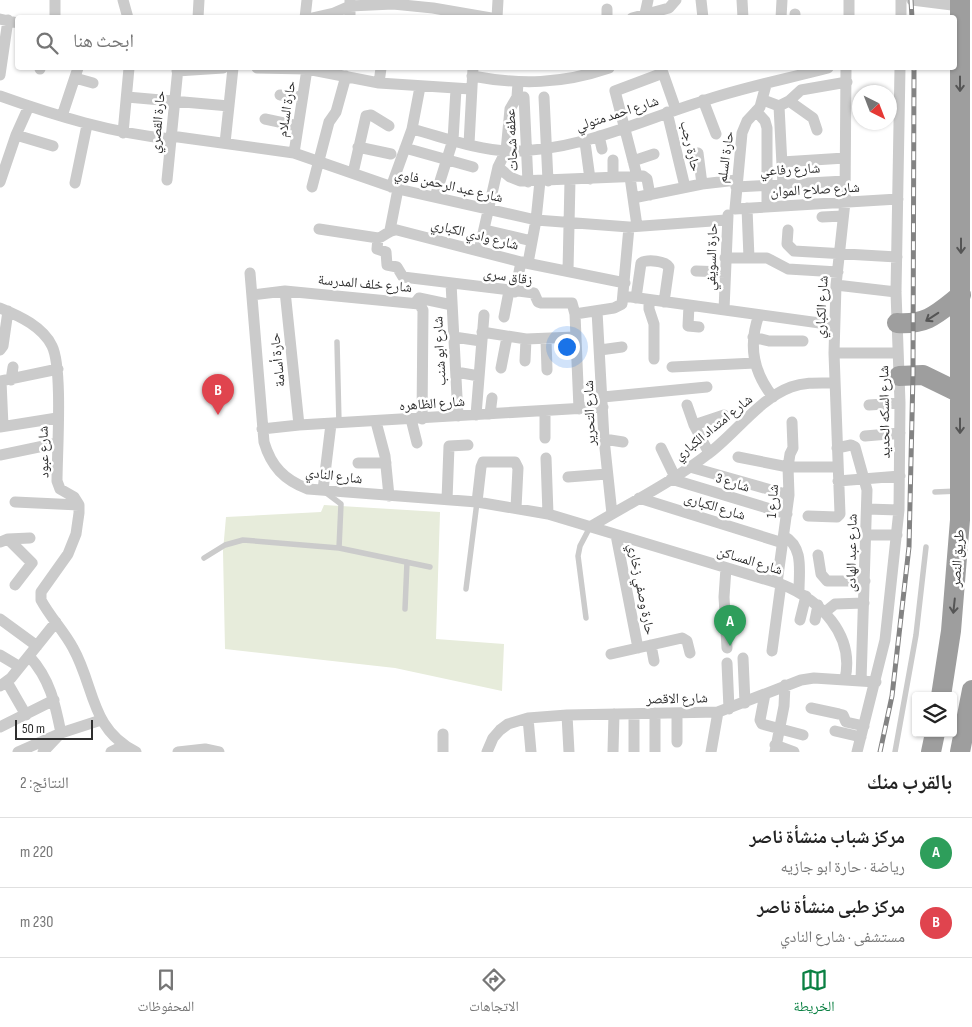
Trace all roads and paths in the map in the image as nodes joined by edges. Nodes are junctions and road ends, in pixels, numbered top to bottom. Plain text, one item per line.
1 (55, 0) edge
2 (123, 0) edge
3 (199, 0) edge
4 (307, 0) edge
5 (498, 0) edge
6 (648, 0) edge
7 (701, 0) edge
8 (742, 0) edge
9 (782, 0) edge
10 (849, 0) edge
11 (901, 0) edge
12 (912, 0) edge
13 (393, 2) edge
14 (675, 3) edge
15 (960, 3) edge
16 (433, 4) edge
17 (350, 8) edge
18 (410, 12) edge
19 (650, 14) edge
20 (55, 15) edge
21 (127, 15) edge
22 (198, 15) edge
23 (305, 15) edge
24 (334, 15) edge
25 (476, 15) edge
26 (498, 15) edge
27 (703, 15) edge
28 (743, 15) edge
29 (781, 15) edge
30 (849, 15) edge
31 (901, 15) edge
32 (9, 21) edge
33 (129, 70) edge
34 (178, 70) edge
35 (233, 70) edge
36 (307, 70) edge
37 (331, 70) edge
38 (381, 70) edge
39 (602, 70) edge
40 (827, 70) edge
41 (846, 70) edge
42 (900, 70) edge
43 (800, 71) edge
44 (472, 72) edge
45 (76, 73) edge
46 (361, 73) edge
47 (0, 75) edge
48 (346, 76) junction
49 (847, 82) junction
50 (93, 83) dead end
51 (379, 83) junction
52 (518, 83) junction
53 (766, 85) junction
54 (828, 86) junction
55 (420, 87) junction
56 (456, 89) junction
57 (471, 89) junction
58 (280, 95) dead end
59 (0, 96) edge
60 (127, 97) junction
61 (302, 97) junction
62 (524, 97) dead end
63 (544, 97) dead end
64 (175, 100) junction
65 (703, 100) junction
66 (763, 100) junction
67 (784, 103) junction
68 (29, 106) junction
69 (229, 106) junction
70 (672, 111) junction
71 (756, 111) junction
72 (62, 116) junction
73 (265, 119) dead end
74 (87, 125) junction
75 (298, 126) junction
76 (389, 126) dead end
77 (623, 128) junction
78 (412, 129) junction
79 (817, 130) dead end
80 (123, 133) junction
81 (716, 134) dead end
82 (16, 135) junction
83 (599, 136) junction
84 (171, 138) junction
85 (453, 140) junction
86 (585, 142) junction
87 (225, 143) junction
88 (469, 144) junction
89 (53, 146) dead end
90 (358, 147) junction
91 (405, 148) junction
92 (546, 149) junction
93 (602, 149) dead end
94 (527, 150) junction
95 (506, 151) junction
96 (294, 153) junction
97 (698, 153) dead end
98 (391, 154) dead end
99 (654, 154) dead end
100 (845, 158) junction
101 (448, 159) junction
102 (320, 160) junction
103 (613, 160) dead end
104 (633, 161) junction
105 (782, 162) junction
106 (966, 166) edge
107 (473, 167) dead end
108 (498, 167) junction
109 (353, 173) junction
110 (634, 176) junction
111 (613, 177) junction
112 (590, 179) junction
113 (167, 180) dead end
114 (570, 180) junction
115 (544, 181) junction
116 (845, 181) junction
117 (0, 182) edge
118 (75, 182) dead end
119 (528, 182) junction
120 (736, 183) junction
121 (702, 184) junction
122 (783, 185) junction
123 (767, 186) junction
124 (685, 187) junction
125 (312, 188) dead end
126 (394, 188) junction
127 (650, 195) junction
128 (972, 196) edge
129 (435, 197) junction
130 (633, 198) junction
131 (898, 199) junction
132 (845, 202) junction
133 (767, 207) junction
134 (748, 208) junction
135 (735, 209) junction
136 (489, 210) junction
137 (961, 213) junction
138 (539, 214) junction
139 (844, 216) junction
140 (822, 217) dead end
141 (726, 220) junction
142 (569, 223) junction
143 (633, 226) junction
144 (319, 229) dead end
145 (390, 230) junction
146 (485, 230) junction
147 (788, 230) dead end
148 (378, 238) junction
149 (532, 241) junction
150 (479, 252) junction
151 (840, 254) junction
152 (897, 257) junction
153 (726, 258) junction
154 (749, 258) junction
155 (524, 262) junction
156 (568, 270) junction
157 (696, 271) dead end
158 (725, 272) junction
159 (838, 272) junction
160 (250, 273) dead end
161 (452, 283) junction
162 (625, 283) junction
163 (836, 285) junction
164 (285, 291) junction
165 (512, 291) junction
166 (896, 292) junction
167 (252, 295) junction
168 (961, 295) junction
169 (624, 296) junction
170 (636, 298) junction
171 (649, 300) junction
172 (416, 302) junction
173 (664, 302) junction
174 (452, 305) junction
175 (689, 305) junction
176 (4, 310) edge
177 (724, 310) junction
178 (598, 311) junction
179 (575, 314) junction
180 (484, 315) dead end
181 (759, 315) junction
182 (504, 317) dead end
183 (897, 323) junction
184 (834, 325) junction
185 (699, 327) dead end
186 (454, 337) junction
187 (481, 337) junction
188 (507, 337) junction
189 (575, 337) junction
190 (753, 337) junction
191 (526, 339) junction
192 (546, 340) junction
193 (803, 341) dead end
194 (337, 342) dead end
195 (622, 348) dead end
196 (0, 350) edge
197 (600, 350) junction
198 (834, 353) junction
199 (898, 353) junction
200 (654, 359) dead end
201 (525, 361) dead end
202 (754, 363) junction
203 (13, 367) dead end
204 (672, 367) dead end
205 (501, 368) dead end
206 (58, 370) junction
207 (547, 370) dead end
208 (456, 372) junction
209 (479, 376) junction
210 (899, 376) junction
211 (4, 381) edge
212 (833, 383) junction
213 (707, 387) dead end
214 (960, 393) junction
215 (773, 397) junction
216 (492, 398) dead end
217 (603, 402) junction
218 (900, 403) junction
219 (687, 405) dead end
220 (869, 405) dead end
221 (579, 409) junction
222 (545, 411) junction
223 (490, 414) junction
224 (476, 415) junction
225 (724, 415) dead end
226 (458, 416) junction
227 (57, 418) junction
228 (417, 419) junction
229 (376, 422) junction
230 (792, 422) dead end
231 (335, 424) junction
232 (299, 425) junction
233 (694, 425) junction
234 (1, 426) edge
235 (262, 429) junction
236 (900, 433) junction
237 (865, 436) dead end
238 (545, 438) dead end
239 (604, 438) junction
240 (623, 442) dead end
241 (58, 443) junction
242 (417, 443) dead end
243 (468, 445) dead end
244 (661, 448) dead end
245 (837, 448) junction
246 (709, 453) junction
247 (0, 455) edge
248 (738, 457) dead end
249 (546, 458) dead end
250 (358, 463) dead end
251 (386, 463) junction
252 (788, 467) junction
253 (837, 467) junction
254 (690, 468) junction
255 (607, 474) junction
256 (900, 476) junction
257 (568, 477) dead end
258 (673, 478) junction
259 (866, 479) junction
260 (838, 481) junction
261 (322, 490) junction
262 (960, 491) junction
263 (935, 492) dead end
264 (789, 495) junction
265 (389, 496) junction
266 (639, 498) junction
267 (446, 500) junction
268 (15, 502) dead end
269 (477, 502) junction
270 (79, 505) junction
271 (516, 508) junction
272 (866, 509) junction
273 (899, 510) junction
274 (548, 514) junction
275 (612, 514) junction
276 (787, 514) junction
277 (808, 516) dead end
278 (590, 527) junction
279 (866, 535) junction
280 (897, 535) junction
281 (616, 536) junction
282 (30, 538) dead end
283 (4, 540) edge
284 (783, 540) junction
285 (926, 547) dead end
286 (339, 548) junction
287 (818, 555) dead end
288 (204, 558) dead end
289 (407, 562) junction
290 (430, 567) dead end
291 (726, 568) junction
292 (865, 581) junction
293 (834, 582) junction
294 (779, 584) junction
295 (15, 585) dead end
296 (466, 589) dead end
297 (802, 593) junction
298 (864, 603) junction
299 (835, 604) junction
300 (821, 608) junction
301 (405, 609) dead end
302 (586, 618) dead end
303 (0, 619) edge
304 (800, 620) dead end
305 (815, 620) dead end
306 (56, 622) junction
307 (864, 640) junction
308 (885, 640) junction
309 (651, 645) junction
310 (37, 646) junction
311 (638, 648) junction
312 (727, 648) dead end
313 (772, 651) dead end
314 (690, 653) dead end
315 (611, 654) dead end
316 (0, 655) edge
317 (28, 656) junction
318 (743, 658) dead end
319 (654, 661) dead end
320 (727, 663) dead end
321 (20, 667) junction
322 (845, 679) junction
323 (861, 681) junction
324 (876, 682) junction
325 (3, 684) edge
326 (785, 685) junction
327 (972, 690) edge
328 (942, 692) edge
329 (765, 694) junction
330 (54, 700) junction
331 (745, 703) junction
332 (811, 708) dead end
333 (723, 711) junction
334 (654, 713) junction
335 (677, 713) junction
336 (614, 714) junction
337 (634, 714) junction
338 (26, 715) junction
339 (567, 715) junction
340 (528, 718) junction
341 (101, 720) junction
342 (0, 727) edge
343 (779, 729) junction
344 (835, 731) dead end
345 (863, 731) junction
346 (61, 733) junction
347 (444, 734) dead end
348 (803, 735) dead end
349 (934, 737) edge
350 (677, 742) dead end
351 (123, 746) junction
352 (775, 749) edge
353 (18, 752) edge
354 (43, 752) edge
355 (111, 752) edge
356 (136, 752) edge
357 (178, 752) edge
358 (219, 752) edge
359 (443, 752) edge
360 (487, 752) edge
361 (531, 752) edge
362 (569, 752) edge
363 (613, 752) edge
364 (634, 752) edge
365 (655, 752) edge
366 (711, 752) edge
367 (794, 752) edge
368 (857, 752) edge
369 (895, 752) edge
370 (931, 752) edge
371 (960, 752) edge

1 - 20 street
2 - 21 street
3 - 22 street
4 - 23 street
5 - 26 street
6 - 19 street
7 - 27 street
8 - 28 street
9 - 29 street
10 - 30 street
11 - 31 street
12 - 15 street
13 - 17 street
13 - 18 street
14 - 19 street
15 -> 106 highway, طريق النصر
16 - 18 street
16 - 25 street
17 - 24 street
32 - 47 street
33 - 60 street
34 - 64 street, حارة القصري
35 - 69 street
36 - 61 street, حارة السلام
37 - 48 street
38 - 51 street
39 - 52 street
40 - 54 street
41 - 49 street, شارع الكباري
42 - 131 street, شارع السكه الحديد
43 - 53 street, شارع احمد متولي
44 - 52 street
44 - 57 street
45 - 50 street
45 - 72 street
46 - 48 street
46 - 51 street
48 - 102 street
49 - 54 street
49 - 100 street, شارع الكباري
51 - 55 street
52 - 95 street
53 - 65 street, شارع احمد متولي
53 - 66 street, حارة السلم
54 - 67 street
55 - 56 street
55 - 78 street
56 - 57 street
56 - 85 street
57 - 88 street
58 - 61 street
59 - 68 street, شارع عبد الرحمن فاوي
60 - 64 street
60 - 80 street
61 - 75 street, حارة السلام
62 - 94 street, عطفه شحات
63 - 92 street
64 - 69 street
64 - 84 street, حارة القصري
65 - 70 street, شارع احمد متولي
65 - 81 street
66 - 67 street
66 - 71 street, حارة السلم
67 - 79 street
67 - 105 street
68 - 72 street, شارع عبد الرحمن فاوي
68 - 82 street
69 - 87 street
70 - 77 street, شارع احمد متولي
70 - 77 street, حارة رجب
70 - 124 street, حارة رجب
71 - 120 street, حارة السلم
71 - 123 street
72 - 74 street, شارع عبد الرحمن فاوي
73 - 75 street
74 - 80 street, شارع عبد الرحمن فاوي
74 - 118 street
75 - 96 street, حارة السلام
76 - 90 street
77 - 83 street, شارع احمد متولي
77 - 104 street
78 - 85 street, شارع احمد متولي
78 - 91 street
80 - 84 street, شارع عبد الرحمن فاوي
82 - 89 street
82 - 117 street
83 - 86 street, شارع احمد متولي
83 - 93 street
84 - 87 street, شارع عبد الرحمن فاوي
84 - 113 street, حارة القصري
85 - 88 street, شارع احمد متولي
85 - 101 street
86 - 92 street, شارع احمد متولي
86 - 112 street
87 - 96 street, شارع عبد الرحمن فاوي
88 - 95 street, شارع احمد متولي
90 - 98 street
90 - 109 street
91 - 101 street
91 - 126 street
92 - 94 street, شارع احمد متولي
92 - 115 street
94 - 95 street, شارع احمد متولي
94 - 119 street, عطفه شحات
95 - 108 street
96 - 102 street, شارع عبد الرحمن فاوي
97 - 121 street
99 - 104 street
100 - 105 street
100 - 116 street, شارع الكباري
101 - 107 street
101 - 129 street
102 - 109 street, شارع عبد الرحمن فاوي
102 - 125 street
103 - 111 street
104 - 110 street
105 - 122 street
106 - 137 highway, طريق النصر
108 - 119 street
108 - 136 street
109 - 126 street, شارع عبد الرحمن فاوي
110 - 111 street
110 - 127 street
110 - 130 street
111 - 112 street
112 - 114 street
114 - 115 street
114 - 142 street
115 - 119 street
115 - 138 street
116 - 122 street, شارع رفاعي
116 - 132 street, شارع الكباري
120 - 121 street, شارع رفاعي
120 - 123 street, شارع رفاعي
120 - 135 street, حارة السلم
121 - 124 street, شارع رفاعي
122 - 123 street, شارع رفاعي
123 - 133 street
124 - 127 street, شارع رفاعي
126 - 129 street, شارع عبد الرحمن فاوي
126 - 145 street
127 - 130 street, شارع رفاعي
128 - 137 highway
129 - 136 street, شارع عبد الرحمن فاوي
130 - 143 street
131 - 132 street, شارع صلاح الموان
131 - 152 street, شارع السكه الحديد
132 - 133 street, شارع صلاح الموان
132 - 139 street, شارع الكباري
133 - 134 street, شارع صلاح الموان
134 - 135 street, شارع صلاح الموان
134 - 154 street
135 - 141 street, حارة السويفي
136 - 138 street, شارع عبد الرحمن فاوي
136 - 146 street
137 -> 168 highway, طريق النصر
138 - 142 street, شارع عبد الرحمن فاوي
138 - 149 street
139 - 140 street
139 - 151 street, شارع الكباري
141 - 143 street, شارع عبد الرحمن فاوي
141 - 153 street, حارة السويفي
142 - 143 street, شارع عبد الرحمن فاوي
142 - 156 street
143 - 162 street
144 - 148 street
145 - 148 street
145 - 150 street, شارع وادي الكباري
146 - 149 street
146 - 150 street
147 - 151 street
148 - 161 street, زقاق سرى
149 - 155 street
150 - 155 street, شارع وادي الكباري
151 - 152 street
151 - 159 street, شارع الكباري
152 - 166 street, شارع السكه الحديد
153 - 154 street
153 - 158 street, حارة السويفي
154 - 159 street
155 - 156 street, شارع وادي الكباري
155 - 165 street
156 - 162 street, شارع وادي الكباري
157 - 158 street
158 - 177 street, حارة السويفي
159 - 163 street, شارع الكباري
160 - 167 street, شارع النادي
161 - 165 street, زقاق سرى
161 - 174 street, شارع ابو شنب
162 - 169 street
163 - 166 street
163 - 184 street, شارع الكباري
164 - 167 street, شارع خلف المدرسة
164 - 172 street, شارع خلف المدرسة
164 - 232 street, حارة أسامة
165 - 179 street, زقاق سرى
165 - 182 street
166 - 183 street, شارع السكه الحديد
167 - 235 street, شارع النادي
168 -> 183 highway
168 - 214 highway, طريق النصر
169 - 170 street
169 - 178 street
170 - 171 street
170 - 173 street
171 - 173 street
171 - 200 street
172 - 174 street
172 - 228 street, شارع خلف المدرسة
173 - 175 street
174 - 186 street, شارع ابو شنب
175 - 177 street
175 - 185 street
176 - 196 street
176 - 206 street, شارع عبود
177 - 181 street
178 - 179 street
178 - 197 street, شارع التحرير
179 - 189 street
180 - 187 street
181 - 184 street
181 - 190 street
183 - 199 street, شارع السكه الحديد
184 - 198 street, شارع الكباري
186 - 187 street
186 - 208 street, شارع ابو شنب
187 - 188 street
187 - 209 street
188 - 191 street
188 - 205 street
189 - 192 street
189 - 221 street
190 - 193 street
190 - 202 street
191 - 192 street
191 - 201 street
192 - 207 street
194 - 231 lane
195 - 197 street
197 - 217 street, شارع التحرير
198 - 199 street
198 - 212 street, شارع الكباري
199 - 210 street, شارع السكه الحديد
202 - 204 street
202 - 215 street
203 - 211 street
206 - 211 street
206 - 227 street, شارع عبود
208 - 209 street
208 - 226 street, شارع ابو شنب
209 - 224 street
210 - 214 highway
210 - 218 street, شارع السكه الحديد
211 - 234 street
212 - 215 street, شارع امتداد الكباري
212 - 245 street, شارع الكباري
213 - 217 street, شارع الظاهره
214 -> 262 highway, طريق النصر
215 - 246 street, شارع امتداد الكباري
216 - 223 street
217 - 221 street, شارع الظاهره
217 - 239 street, شارع التحرير
218 - 220 street
218 - 236 street, شارع السكه الحديد
219 - 233 street
221 - 222 street, شارع الظاهره
222 - 223 street, شارع الظاهره
222 - 238 street
223 - 224 street, شارع الظاهره
224 - 226 street, شارع الظاهره
225 - 233 street
226 - 228 street, شارع الظاهره
227 - 234 street
227 - 241 street, شارع عبود
228 - 229 street, شارع الظاهره
228 - 242 street, شارع خلف المدرسة
229 - 231 street, شارع الظاهره
229 - 251 street
230 - 252 street, شارع 1
231 - 232 street, شارع الظاهره
231 - 261 street
232 - 235 street, شارع الظاهره
233 - 246 street
235 - 261 street, شارع النادي
236 - 237 street
236 - 256 street, شارع السكه الحديد
239 - 240 street
239 - 255 street, شارع التحرير
241 - 247 street
241 - 270 street, شارع عبود
243 - 267 street
244 - 258 street
245 - 253 street, شارع الكباري
245 - 259 street, شارع عبد الهادى
246 - 254 street, شارع امتداد الكباري
248 - 252 street
249 - 274 street
250 - 251 street
251 - 265 street
252 - 253 street
252 - 264 street, شارع 1
253 - 260 street, شارع الكباري
254 - 258 street, شارع امتداد الكباري
254 - 264 street
255 - 257 street
255 - 275 street, شارع التحرير
256 - 259 street
256 - 273 street, شارع السكه الحديد
258 - 266 street, شارع امتداد الكباري
258 - 276 street, شارع 3
259 - 260 street
259 - 272 street, شارع عبد الهادى
260 - 277 street, شارع الكباري
261 - 265 street, شارع النادي
261 - 286 lane
262 - 263 lane
262 -> 328 highway, طريق النصر
264 - 276 street, شارع 1
265 - 267 street, شارع النادي
266 - 275 street, شارع امتداد الكباري
266 - 284 street, شارع الكبارى
267 - 269 street, شارع النادي
268 - 270 street
269 - 271 street, شارع النادي
269 - 271 street
269 - 296 lane
270 - 306 street
271 - 274 street, شارع النادي
272 - 273 street
272 - 279 street, شارع عبد الهادى
273 - 280 street, شارع السكه الحديد
274 - 278 street, شارع النادي
275 - 278 street, شارع امتداد الكباري
276 - 284 street, شارع 1
278 - 281 street, شارع المساكن
278 - 302 lane
279 - 280 street
279 - 292 street, شارع عبد الهادى
280 - 308 street, شارع السكه الحديد
281 - 291 street, شارع المساكن
281 - 311 street, حارة وصفي زخاري
282 - 283 street
283 - 295 street
284 - 294 street, شارع 1
284 - 297 street
285 - 369 lane
286 - 288 lane
286 - 289 lane
287 - 293 street
289 - 290 lane
289 - 301 lane
291 - 294 street, شارع المساكن
291 - 312 street
292 - 293 street
292 - 298 street, شارع عبد الهادى
293 - 299 street
294 - 297 street, شارع المساكن
294 - 313 street, شارع 1
297 - 300 street, شارع المساكن
297 - 304 street
298 - 299 street
298 - 307 street, شارع عبد الهادى
299 - 300 street
300 - 305 street
300 - 322 street, شارع المساكن
303 - 310 street
306 - 310 street
306 - 341 street
307 - 308 street
307 - 323 street, شارع عبد الهادى
308 - 324 street, شارع السكه الحديد
309 - 311 street
309 - 314 street
309 - 319 street
310 - 317 street
311 - 315 street
316 - 321 street
317 - 321 street
317 - 330 street
318 - 331 street
320 - 333 street
321 - 325 street
322 - 323 street, شارع الاقصر
322 - 326 street, شارع الاقصر
323 - 324 street, شارع الاقصر
324 - 345 street, شارع السكه الحديد
325 - 338 street
326 - 329 street, شارع الاقصر
326 - 343 street
327 - 371 highway
329 - 331 street, شارع الاقصر
329 - 343 street
330 - 338 street
330 - 346 street
331 - 333 street, شارع الاقصر
332 - 345 street
333 - 335 street, شارع الاقصر
333 - 366 street
334 - 335 street, شارع الاقصر
334 - 337 street, شارع الاقصر
334 - 365 street
335 - 350 street
336 - 337 street, شارع الاقصر
336 - 339 street, شارع الاقصر
336 - 363 street
337 - 364 street
338 - 342 street
339 - 340 street, شارع الاقصر
339 - 362 street
340 - 360 street, شارع الاقصر
340 - 361 street
341 - 346 street
341 - 351 street
343 - 348 street
343 - 352 street
344 - 345 street
345 - 368 street, شارع السكه الحديد
346 - 353 street
346 - 354 street
347 - 359 street
349 - 370 highway
351 - 355 street
351 - 356 street
352 - 367 street
357 - 358 street

